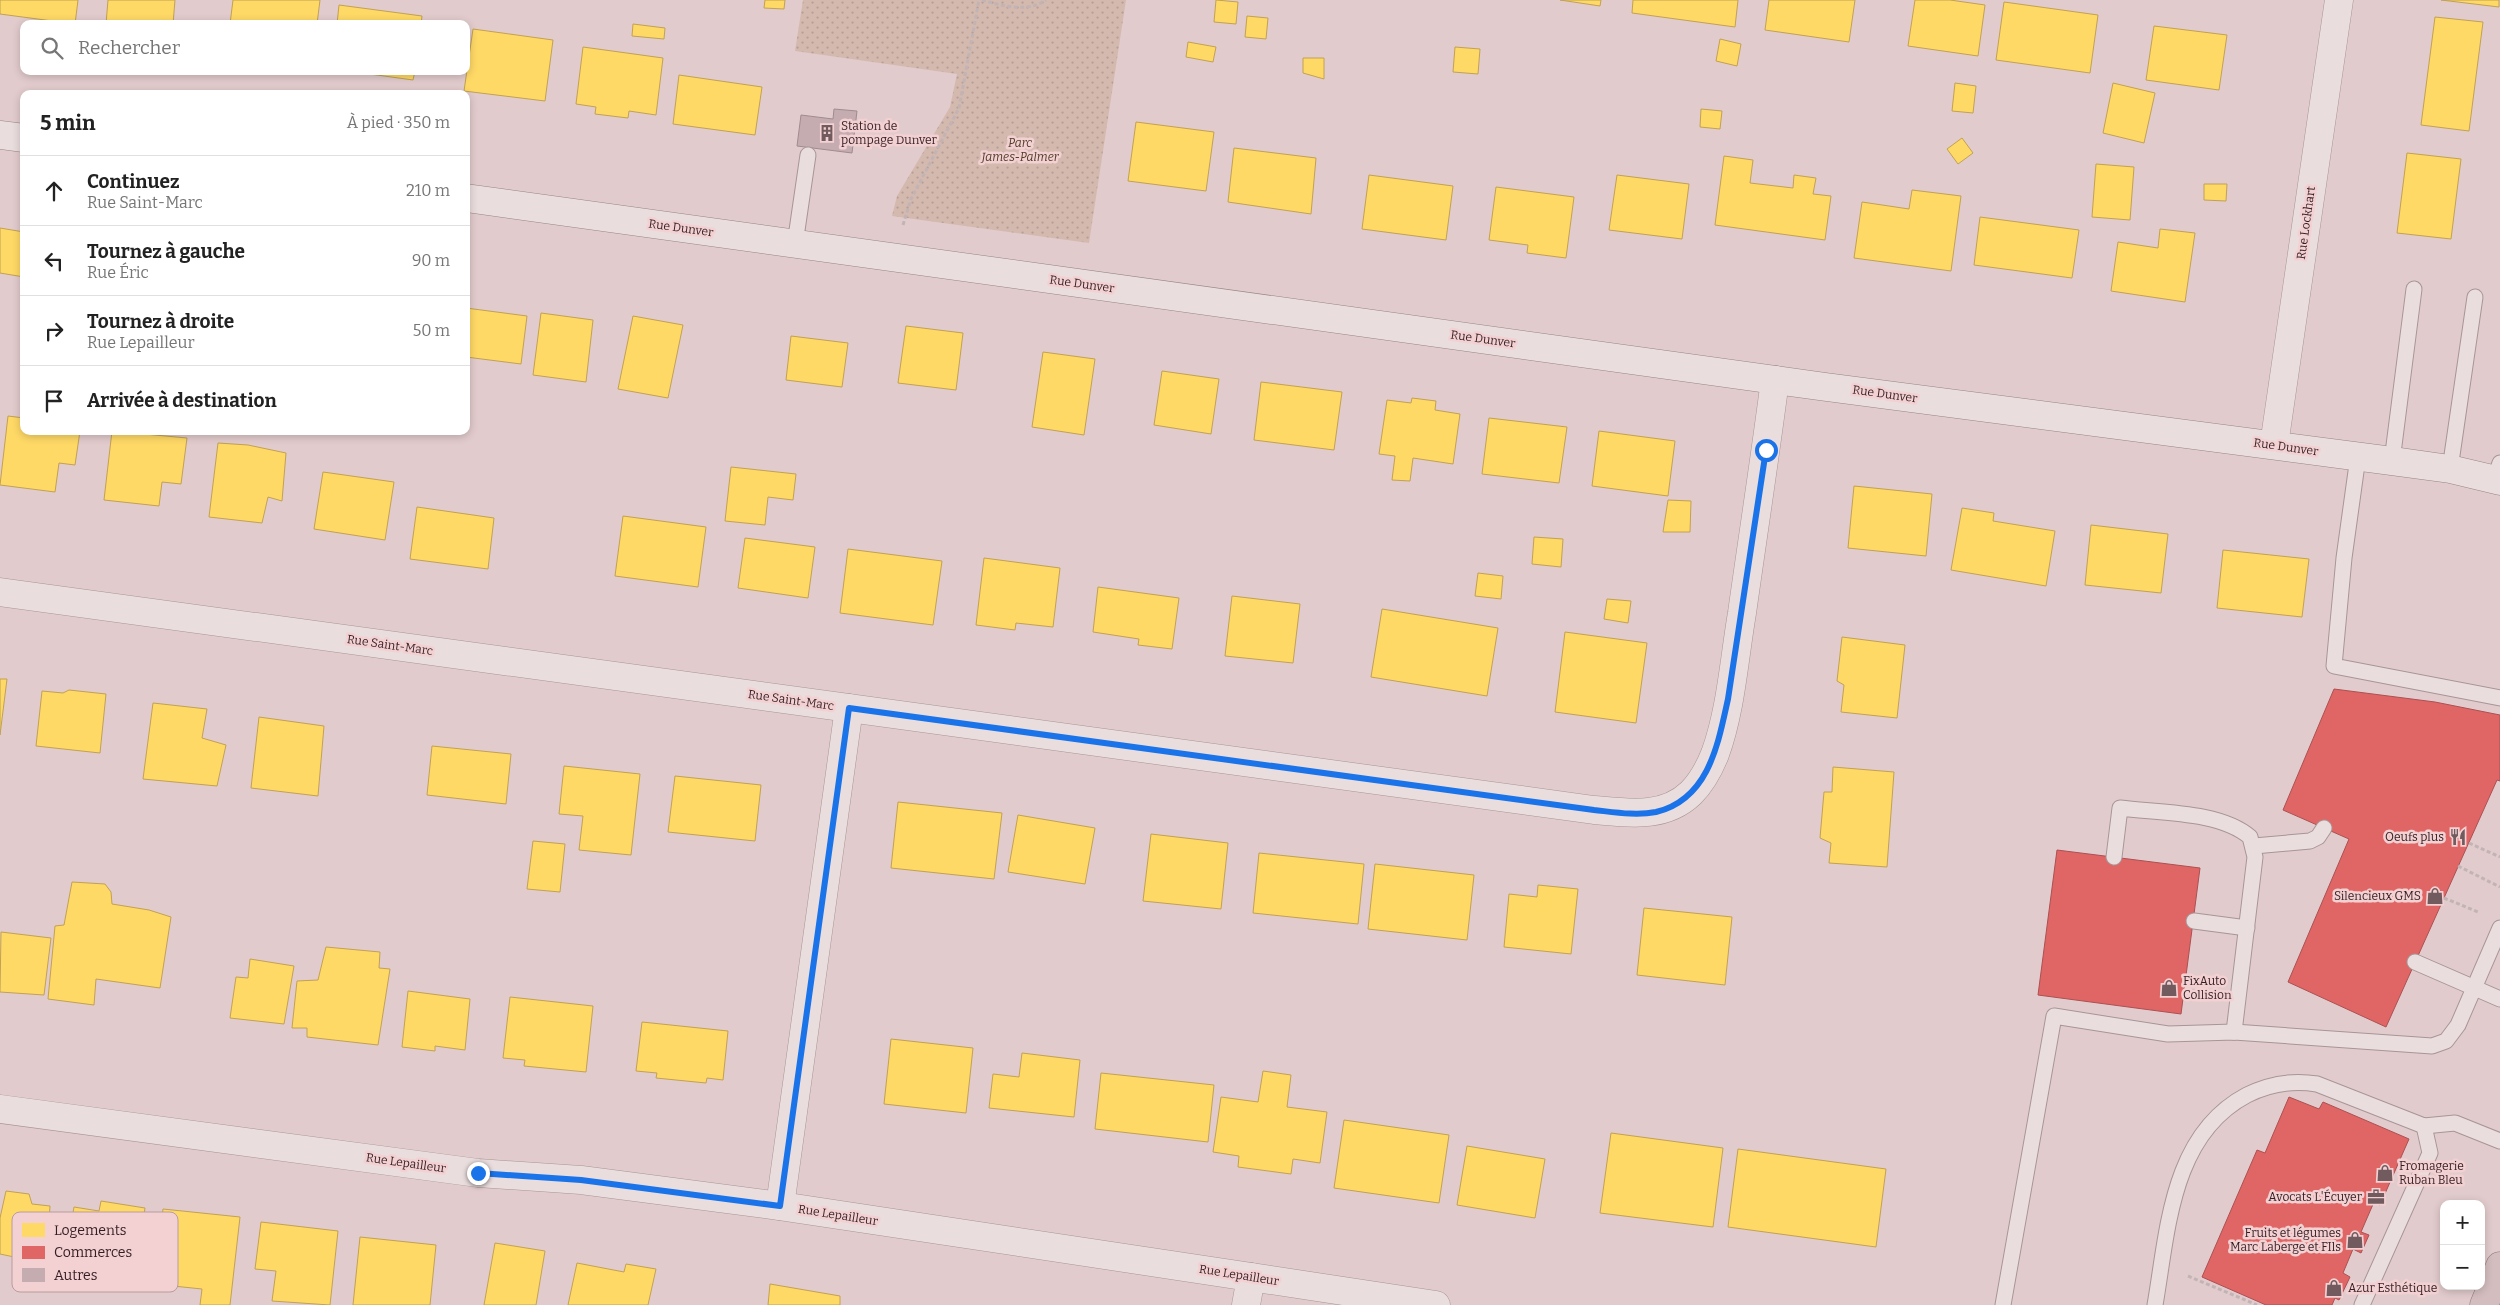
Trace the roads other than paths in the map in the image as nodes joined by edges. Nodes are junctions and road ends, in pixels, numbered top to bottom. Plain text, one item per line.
1 (2339, 0) edge
2 (0, 135) edge
3 (20, 138) edge
4 (808, 155) dead end
5 (470, 199) edge
6 (795, 244) junction
7 (2414, 289) dead end
8 (2475, 297) dead end
9 (1775, 380) junction
10 (2274, 445) junction
11 (2358, 457) junction
12 (2392, 461) junction
13 (2450, 469) junction
14 (2498, 475) edge
15 (0, 592) edge
16 (2500, 698) edge
17 (849, 708) junction
18 (2324, 828) dead end
19 (2254, 846) junction
20 (2114, 857) dead end
21 (2194, 921) dead end
22 (2247, 928) junction
23 (2500, 928) edge
24 (2415, 962) dead end
25 (2474, 988) junction
26 (2500, 999) edge
27 (2234, 1032) junction
28 (0, 1110) edge
29 (2424, 1126) junction
30 (2500, 1142) edge
31 (780, 1206) junction
32 (2500, 1266) edge
33 (1251, 1277) junction
34 (1246, 1305) edge
35 (1436, 1305) edge
36 (2004, 1305) edge
37 (2156, 1305) edge
38 (2362, 1305) edge
39 (2484, 1305) edge

1 - 10 street, Rue Lockhart
2 - 3 street
4 - 6 lane
5 - 6 street, Rue Dunver
6 - 9 street, Rue Dunver
7 - 12 lane
8 - 13 lane
9 - 10 street, Rue Dunver
9 - 17 street, Rue Saint-Marc
10 - 11 street, Rue Dunver
11 - 12 street, Rue Dunver
11 - 16 lane
12 - 13 street, Rue Dunver
13 - 14 street, Rue Dunver
15 - 17 street, Rue Saint-Marc
17 - 31 street
18 - 19 lane
19 - 20 lane
19 - 22 lane
21 - 22 lane
22 - 27 lane
23 - 25 lane
24 - 25 lane
25 - 26 lane
25 - 27 lane
27 - 36 lane
28 - 31 street, Rue Lepailleur
29 - 30 lane
29 - 37 lane
29 - 38 lane
31 - 33 street, Rue Lepailleur
32 - 39 highway
33 - 34 street
33 - 35 street, Rue Lepailleur

